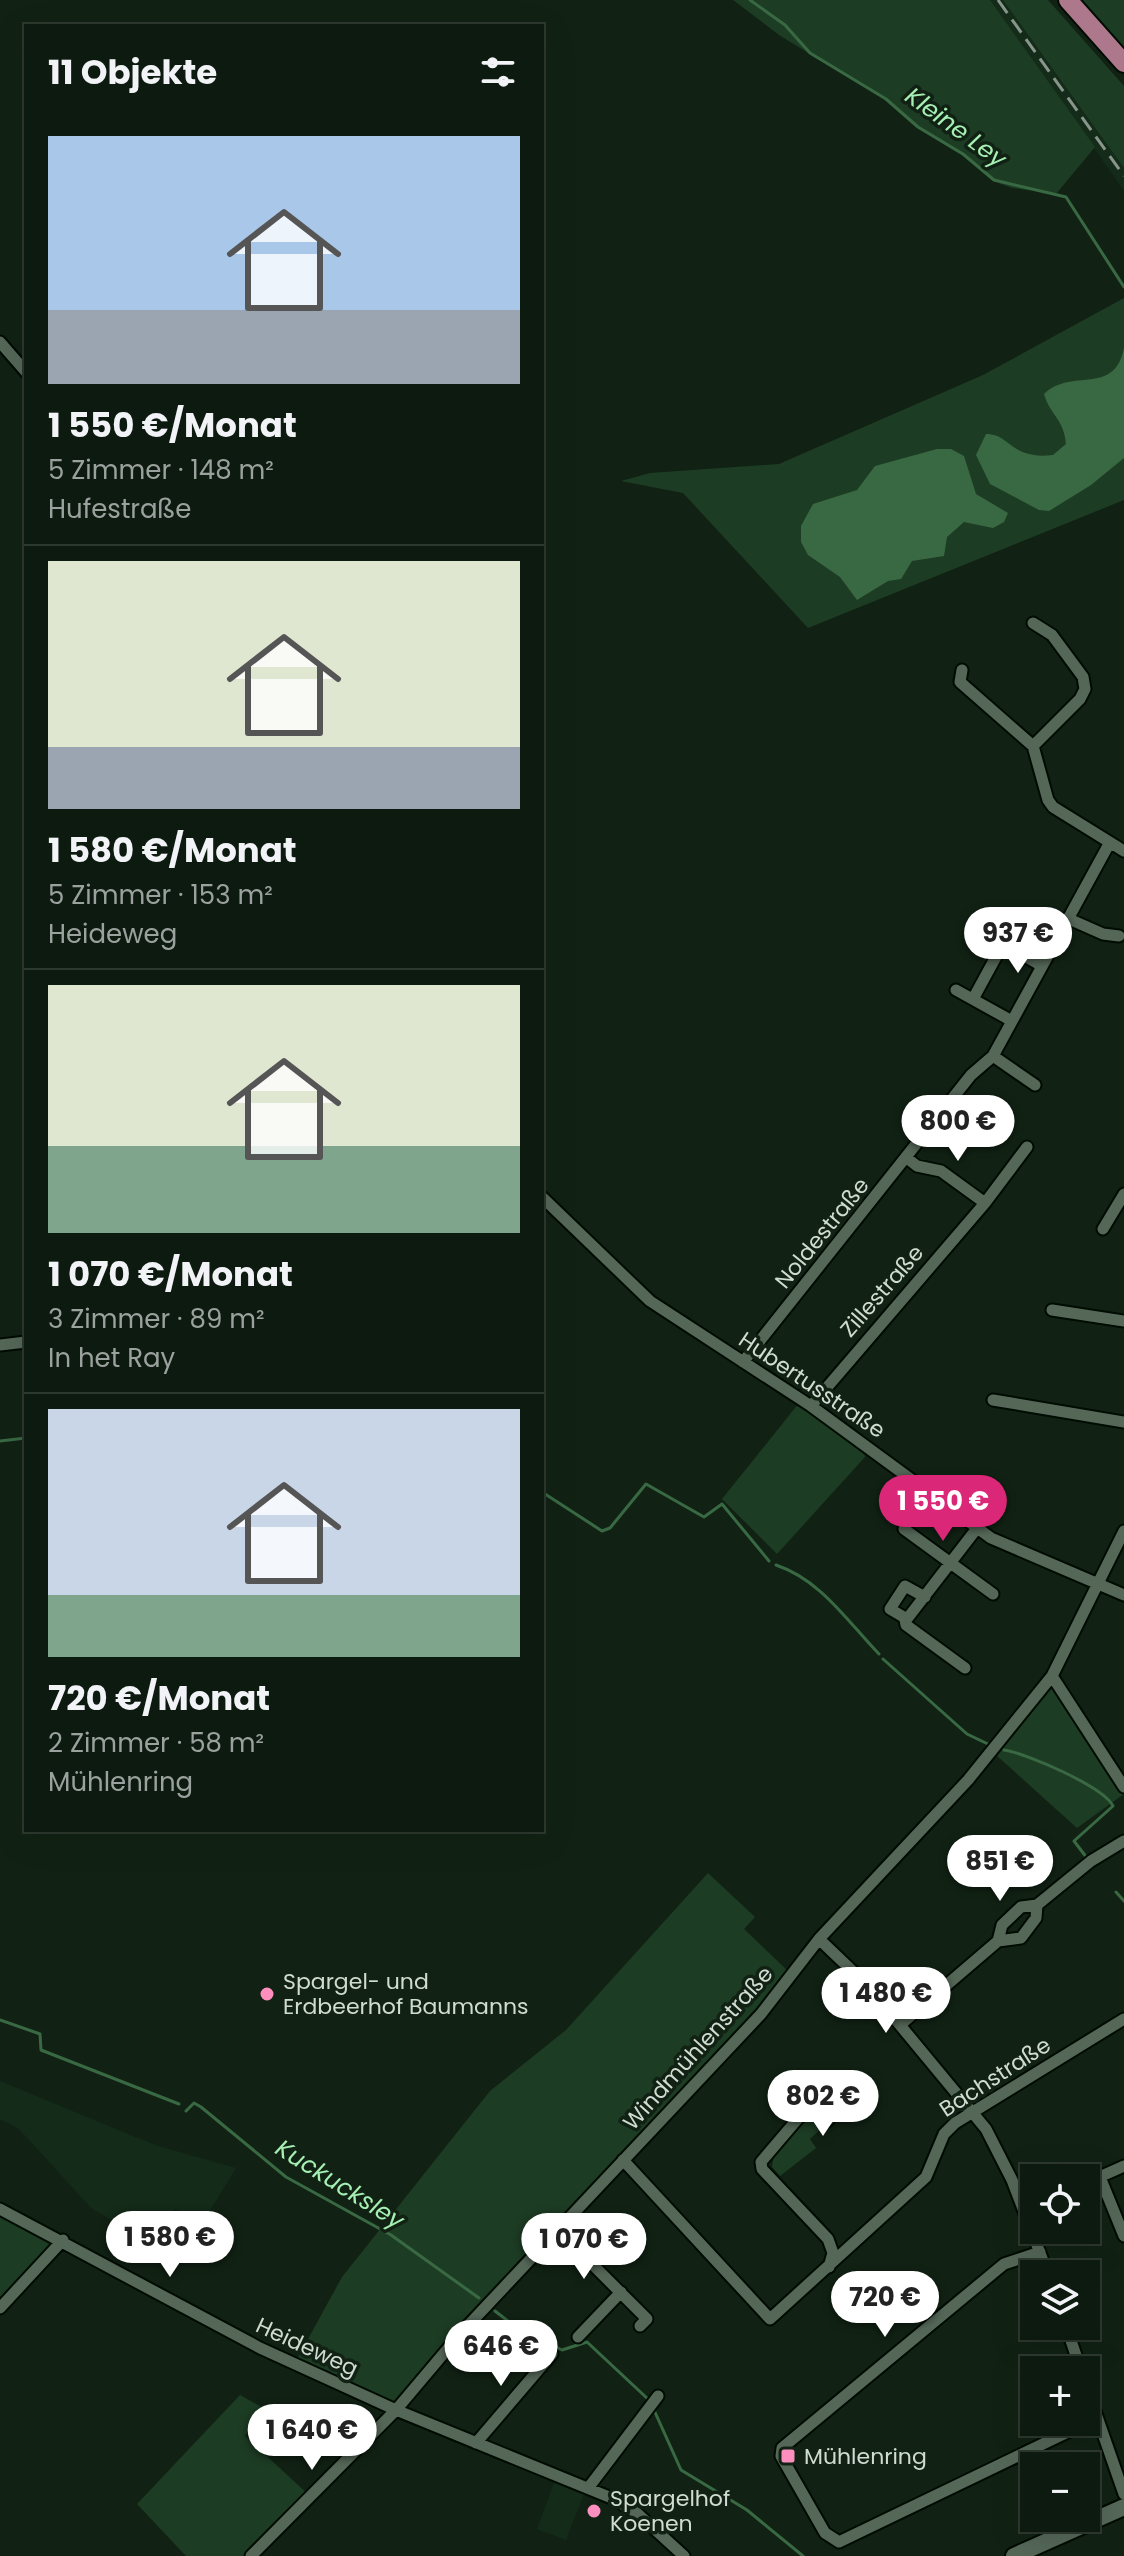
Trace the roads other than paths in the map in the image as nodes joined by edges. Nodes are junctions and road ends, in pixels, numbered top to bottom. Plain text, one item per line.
1 (1068, 0) edge
2 (1124, 63) edge
3 (0, 342) edge
4 (24, 370) edge
5 (1033, 623) dead end
6 (962, 670) dead end
7 (1033, 746) junction
8 (1109, 844) junction
9 (1124, 851) edge
10 (1069, 919) junction
11 (989, 936) dead end
12 (1119, 936) dead end
13 (1003, 944) junction
14 (1042, 966) junction
15 (956, 990) dead end
16 (973, 999) junction
17 (1012, 1021) junction
18 (993, 1056) junction
19 (1035, 1085) dead end
20 (1027, 1147) dead end
21 (907, 1158) junction
22 (1124, 1194) edge
23 (544, 1199) edge
24 (985, 1203) junction
25 (1103, 1229) dead end
26 (1052, 1310) dead end
27 (1124, 1321) edge
28 (24, 1342) edge
29 (0, 1345) edge
30 (743, 1362) junction
31 (993, 1400) dead end
32 (811, 1406) junction
33 (1124, 1422) edge
34 (978, 1527) junction
35 (904, 1529) dead end
36 (1124, 1531) edge
37 (950, 1562) junction
38 (1096, 1584) junction
39 (993, 1594) dead end
40 (1124, 1595) edge
41 (925, 1597) junction
42 (905, 1620) junction
43 (965, 1668) dead end
44 (1052, 1676) junction
45 (1124, 1787) edge
46 (1124, 1841) edge
47 (1037, 1905) junction
48 (819, 1939) junction
49 (998, 1941) junction
50 (1124, 2019) edge
51 (900, 2025) junction
52 (807, 2108) dead end
53 (972, 2110) junction
54 (623, 2160) junction
55 (1124, 2166) edge
56 (1100, 2177) joint
57 (1020, 2190) edge
58 (0, 2209) edge
59 (557, 2229) junction
60 (1124, 2236) edge
61 (828, 2239) junction
62 (63, 2240) junction
63 (855, 2244) junction
64 (1038, 2244) edge
65 (1040, 2252) junction
66 (1043, 2260) edge
67 (828, 2268) junction
68 (621, 2292) junction
69 (0, 2308) edge
70 (640, 2326) dead end
71 (578, 2337) dead end
72 (552, 2354) dead end
73 (658, 2396) dead end
74 (396, 2410) junction
75 (1100, 2426) edge
76 (1060, 2436) edge
77 (476, 2443) junction
78 (589, 2487) junction
79 (1124, 2494) edge
80 (1124, 2507) edge
81 (251, 2556) edge
82 (684, 2556) edge
83 (1014, 2556) edge

1 - 2 main road
3 - 4 street
5 - 7 street
6 - 7 street
7 - 8 street
8 - 9 street
8 - 10 street, Noldestraße
10 - 12 street
10 - 14 street, Noldestraße
11 - 13 street
13 - 14 street
13 - 16 street
14 - 17 street, Noldestraße
15 - 16 street
16 - 17 street
17 - 18 street, Noldestraße
18 - 19 street
18 - 21 street, Noldestraße
20 - 24 street, Zillestraße
21 - 24 street
21 - 30 street, Noldestraße
22 - 25 street
23 - 30 street, Hubertusstraße
24 - 32 street, Zillestraße
26 - 27 street
28 - 29 street
30 - 32 street, Hubertusstraße
31 - 33 street
32 - 34 street, Hubertusstraße
34 - 37 street
34 - 38 street, Hubertusstraße
35 - 37 street
36 - 38 street, Windmühlenstraße
37 - 39 street
37 - 41 street
38 - 40 street, Hubertusstraße
38 - 44 street, Windmühlenstraße
41 - 42 street
41 - 42 street
42 - 43 street
44 - 45 street
44 - 48 street, Windmühlenstraße
46 - 47 street
47 - 49 street
47 - 49 street
48 - 51 street
48 - 54 street, Windmühlenstraße
49 - 51 street
50 - 53 street, Bachstraße
51 - 53 street
52 - 61 street
53 - 57 street
53 - 63 street, Bachstraße
54 - 59 street, Windmühlenstraße
54 - 67 street, Bachstraße
55 - 56 street
56 - 60 street
58 - 62 street, Heideweg
59 - 68 street
59 - 74 street, Windmühlenstraße
61 - 63 street
61 - 67 street
62 - 69 street
62 - 74 street, Heideweg
63 - 67 street, Bachstraße
64 - 65 street
65 - 66 street
65 - 76 street
68 - 70 street
68 - 71 street
72 - 77 street
73 - 78 street
74 - 77 street, Heideweg
74 - 81 street, Windmühlenstraße
75 - 79 street
77 - 78 street, Heideweg
78 - 82 street, Heideweg
80 - 83 street

